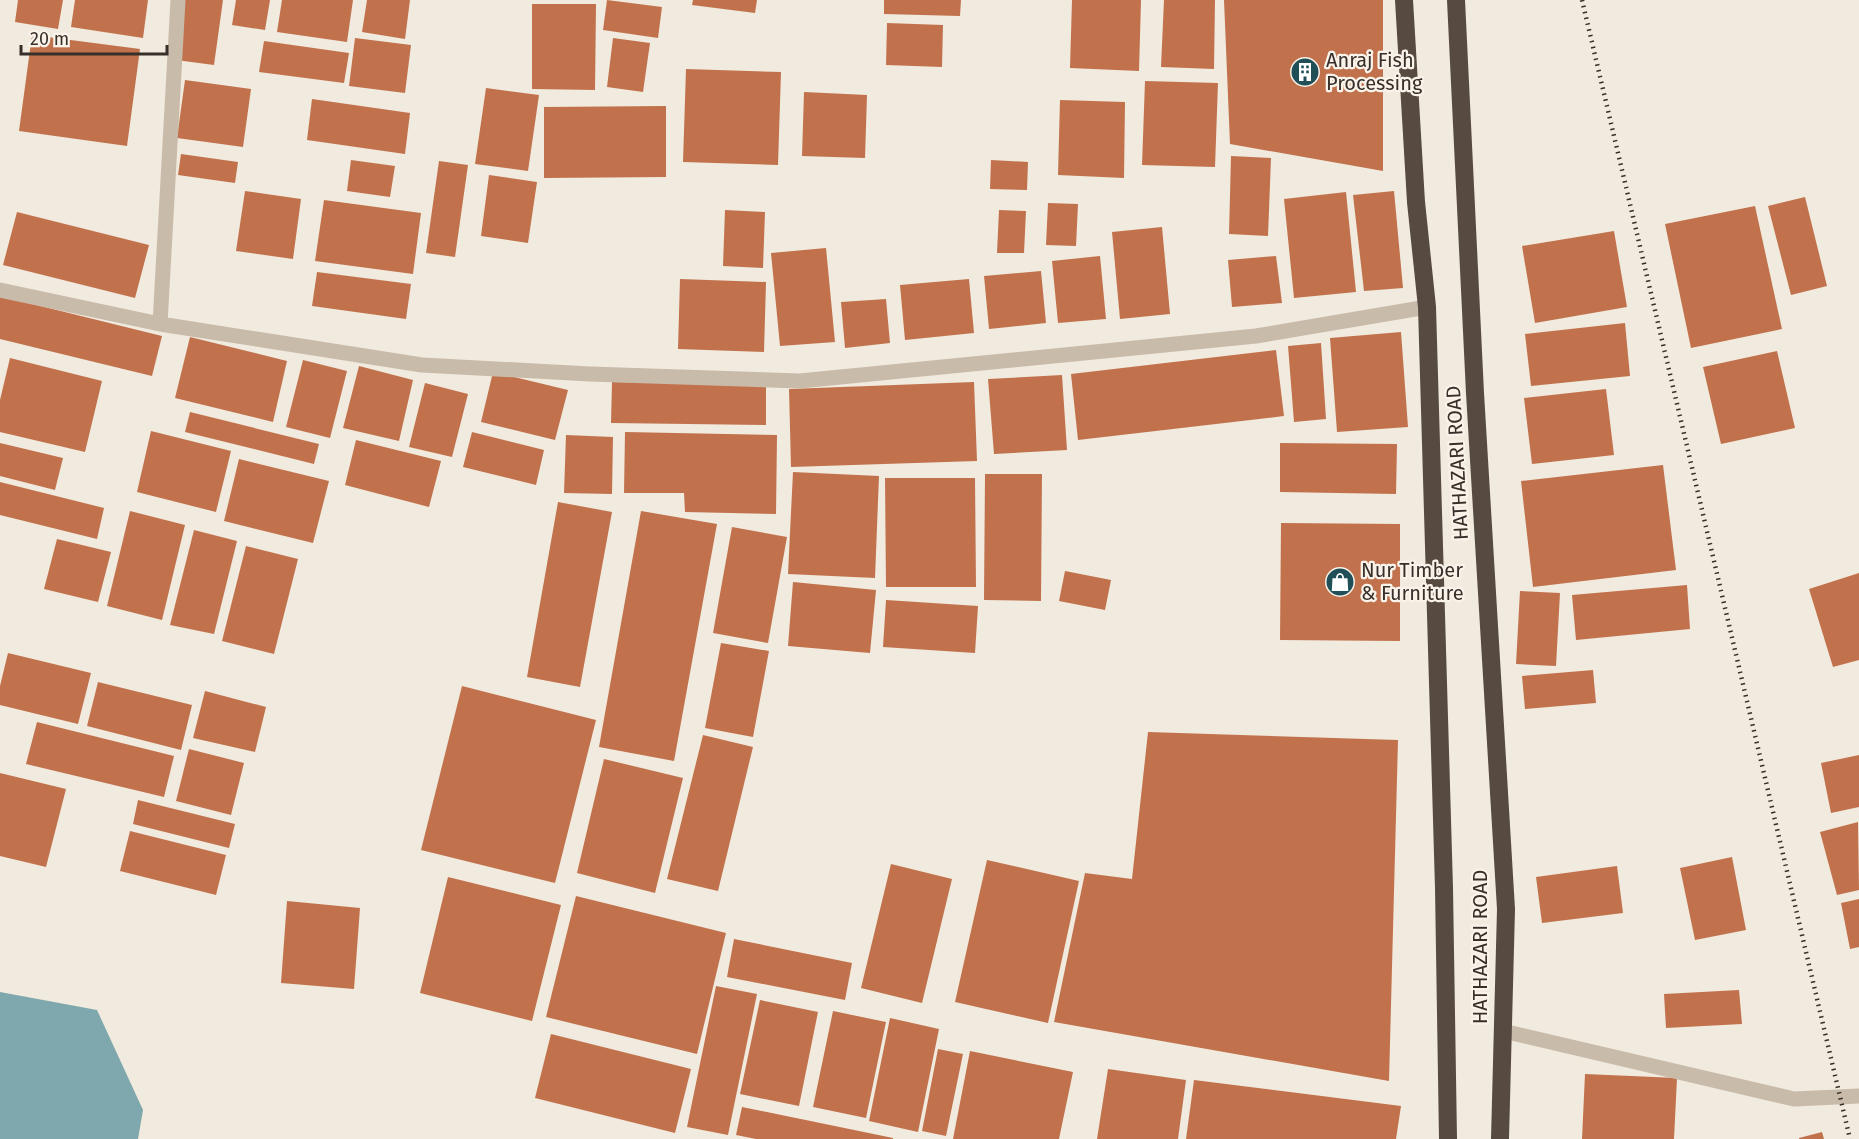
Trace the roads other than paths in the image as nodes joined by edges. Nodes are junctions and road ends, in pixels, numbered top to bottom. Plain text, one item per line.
1 (178, 0) edge
2 (1404, 0) edge
3 (1456, 0) edge
4 (0, 290) edge
5 (1427, 307) junction
6 (160, 324) junction
7 (1503, 1031) junction
8 (1859, 1096) edge
9 (1448, 1139) edge
10 (1500, 1139) edge

1 - 6 street
2 - 5 highway, HATHAZARI ROAD
3 - 7 highway, HATHAZARI ROAD
4 - 6 street
5 - 6 street
5 - 9 highway, HATHAZARI ROAD
7 - 8 street
7 - 10 highway, HATHAZARI ROAD

